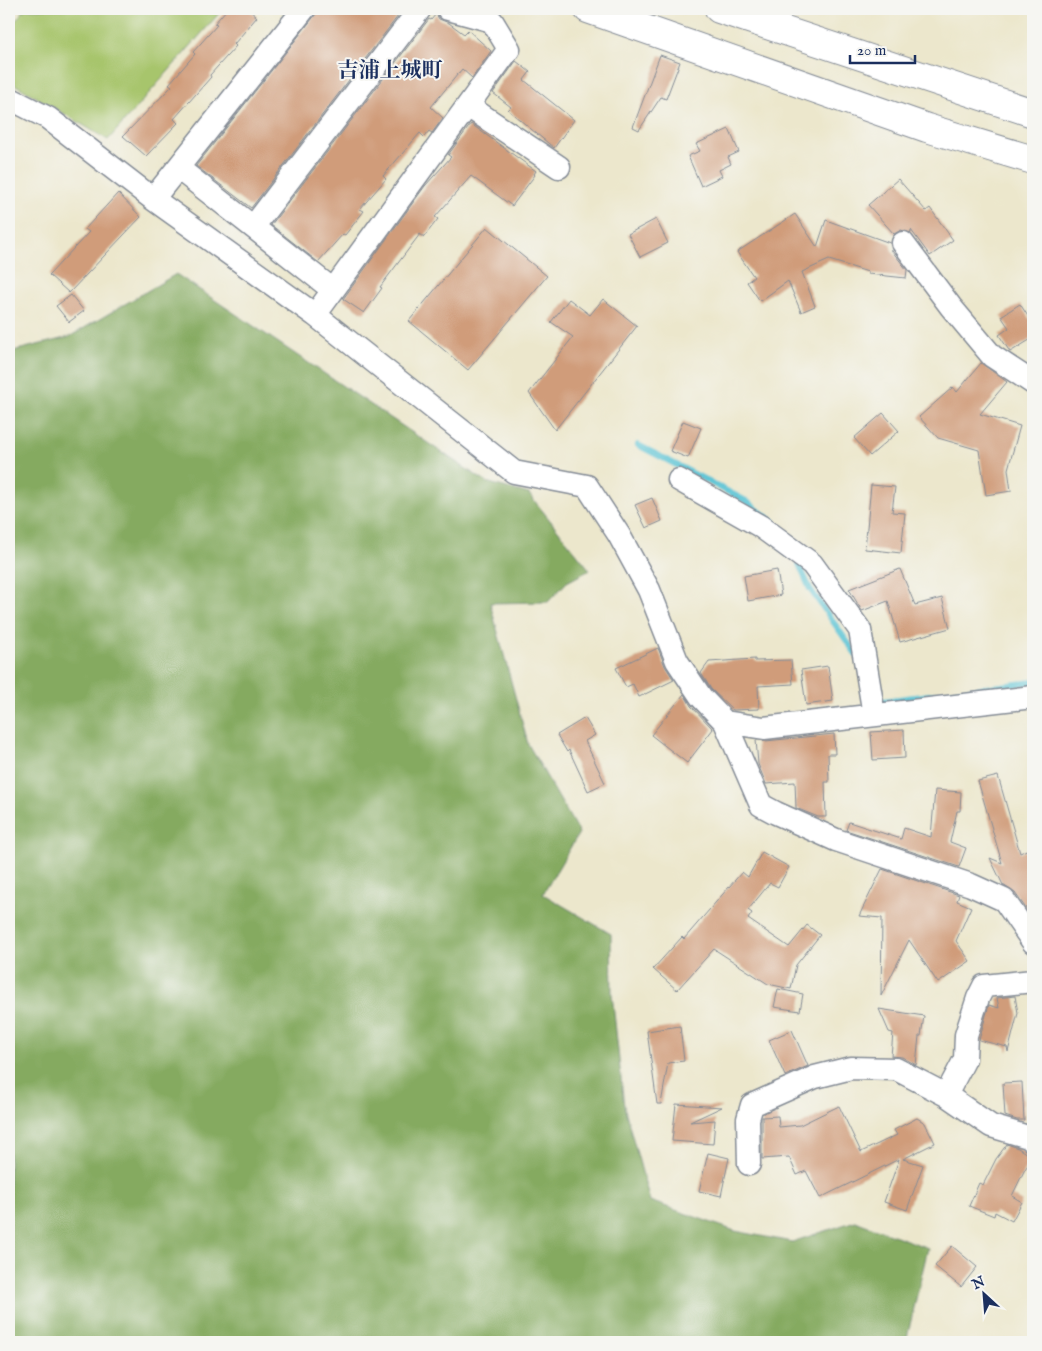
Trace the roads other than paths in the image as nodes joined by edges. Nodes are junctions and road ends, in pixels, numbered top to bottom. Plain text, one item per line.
1 (304, 9) edge
2 (420, 9) edge
3 (448, 9) edge
4 (588, 9) edge
5 (719, 9) edge
6 (9, 98) edge
7 (468, 106) junction
8 (1033, 113) edge
9 (1033, 160) edge
10 (559, 167) dead end
11 (178, 168) junction
12 (153, 199) junction
13 (253, 227) junction
14 (903, 243) dead end
15 (333, 290) junction
16 (316, 315) junction
17 (1033, 383) edge
18 (679, 480) dead end
19 (1033, 697) edge
20 (874, 715) junction
21 (725, 722) junction
22 (1033, 942) edge
23 (1033, 981) edge
24 (946, 1095) junction
25 (1033, 1141) edge
26 (749, 1164) dead end

1 - 11 street
2 - 13 street
3 - 7 street
4 - 9 main road
5 - 8 main road
6 - 12 street
7 - 10 street
7 - 15 street
11 - 12 street
11 - 13 street
12 - 16 street
13 - 15 street
14 - 17 street
15 - 16 street
16 - 21 street
18 - 20 street
19 - 20 street
20 - 21 street
21 - 22 street
23 - 24 street
24 - 25 street
24 - 26 street

